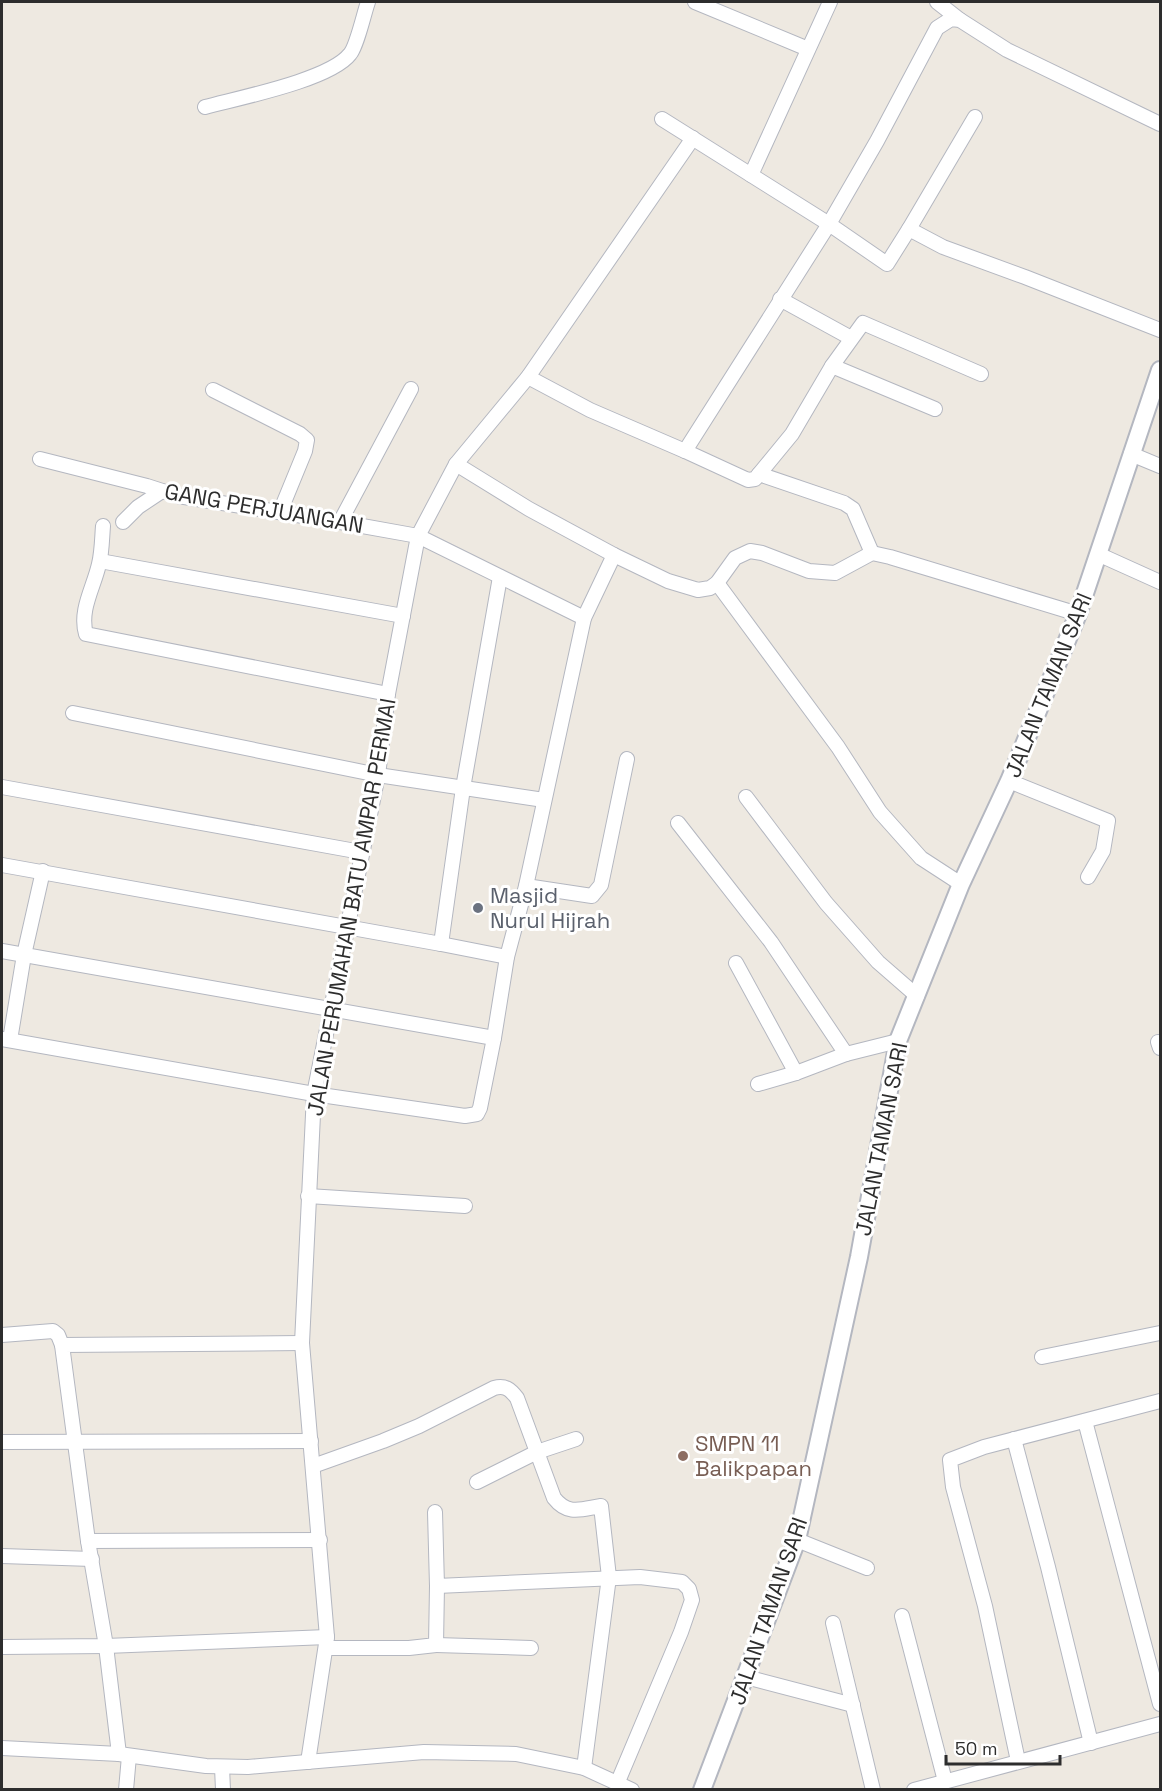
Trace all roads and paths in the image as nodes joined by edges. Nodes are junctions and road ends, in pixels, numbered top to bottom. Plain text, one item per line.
1 (368, 2) edge
2 (695, 2) edge
3 (830, 2) edge
4 (937, 2) edge
5 (960, 20) junction
6 (808, 49) junction
7 (205, 107) dead end
8 (975, 117) dead end
9 (662, 119) dead end
10 (1161, 124) edge
11 (693, 138) junction
12 (751, 175) junction
13 (829, 224) junction
14 (909, 229) junction
15 (780, 299) junction
16 (1161, 330) edge
17 (851, 338) junction
18 (832, 366) junction
19 (1161, 370) edge
20 (981, 374) dead end
21 (528, 377) junction
22 (411, 389) dead end
23 (213, 390) dead end
24 (935, 410) dead end
25 (685, 451) junction
26 (1131, 454) junction
27 (40, 459) dead end
28 (456, 464) junction
29 (1161, 466) edge
30 (759, 474) junction
31 (162, 491) junction
32 (280, 512) junction
33 (123, 522) dead end
34 (340, 522) junction
35 (103, 526) dead end
36 (418, 536) junction
37 (872, 553) junction
38 (614, 555) junction
39 (1100, 555) junction
40 (100, 561) junction
41 (500, 577) junction
42 (1161, 582) edge
43 (717, 583) junction
44 (1078, 614) junction
45 (403, 616) junction
46 (584, 618) junction
47 (388, 694) junction
48 (72, 713) dead end
49 (627, 759) dead end
50 (378, 775) junction
51 (1009, 781) junction
52 (2, 787) edge
53 (463, 788) junction
54 (746, 797) dead end
55 (544, 800) junction
56 (678, 823) dead end
57 (361, 852) junction
58 (2, 865) edge
59 (43, 872) junction
60 (1088, 878) dead end
61 (962, 884) junction
62 (526, 886) junction
63 (348, 926) junction
64 (441, 944) junction
65 (2, 951) edge
66 (24, 955) junction
67 (507, 957) junction
68 (736, 963) dead end
69 (916, 996) junction
70 (331, 1010) junction
71 (494, 1038) junction
72 (6, 1039) edge
73 (898, 1041) junction
74 (846, 1054) junction
75 (796, 1073) junction
76 (758, 1084) dead end
77 (314, 1094) junction
78 (308, 1196) junction
79 (465, 1206) dead end
80 (1161, 1333) edge
81 (2, 1335) edge
82 (302, 1343) junction
83 (62, 1345) junction
84 (1042, 1357) dead end
85 (1160, 1405) edge
86 (1084, 1421) junction
87 (576, 1439) dead end
88 (1014, 1439) junction
89 (311, 1441) junction
90 (2, 1442) edge
91 (76, 1442) junction
92 (537, 1452) junction
93 (313, 1466) junction
94 (477, 1482) dead end
95 (435, 1512) dead end
96 (320, 1540) junction
97 (797, 1540) junction
98 (88, 1541) junction
99 (2, 1556) edge
100 (92, 1559) junction
101 (867, 1568) dead end
102 (609, 1577) junction
103 (437, 1586) junction
104 (902, 1616) dead end
105 (833, 1623) dead end
106 (327, 1643) junction
107 (436, 1645) junction
108 (106, 1646) junction
109 (2, 1647) edge
110 (531, 1648) dead end
111 (746, 1677) junction
112 (1161, 1704) edge
113 (853, 1705) junction
114 (1161, 1724) edge
115 (1091, 1743) junction
116 (2, 1748) edge
117 (124, 1755) junction
118 (1018, 1761) junction
119 (308, 1762) junction
120 (222, 1767) junction
121 (584, 1768) junction
122 (945, 1782) junction
123 (617, 1784) junction
124 (126, 1790) edge
125 (222, 1790) edge
126 (632, 1790) edge
127 (702, 1790) edge
128 (873, 1790) edge
129 (914, 1790) edge

1 - 7 street
2 - 6 street
3 - 6 street
4 - 5 street
5 - 10 street
5 - 13 street
6 - 12 street
8 - 14 street
9 - 11 street
11 - 12 street
11 - 21 street, JALAN PERUMAHAN BATU AMPAR PERMAI
12 - 13 street
13 - 14 street
13 - 15 street
14 - 16 street
15 - 17 street
15 - 25 street
17 - 18 street
17 - 20 street
18 - 24 street
18 - 30 street
19 - 26 street, JALAN TAMAN SARI
21 - 25 street
21 - 28 street, JALAN PERUMAHAN BATU AMPAR PERMAI
22 - 34 street
23 - 32 street
25 - 30 street
26 - 29 street
26 - 39 street, JALAN TAMAN SARI
27 - 31 street, GANG PERJUANGAN
28 - 36 street, JALAN PERUMAHAN BATU AMPAR PERMAI
28 - 38 street
30 - 37 street
31 - 32 street, GANG PERJUANGAN
31 - 33 street
32 - 34 street, GANG PERJUANGAN
34 - 36 street, GANG PERJUANGAN
35 - 40 street
36 - 41 street, GANG PERJUANGAN
36 - 45 street, JALAN PERUMAHAN BATU AMPAR PERMAI
37 - 43 street
37 - 44 street
38 - 43 street
38 - 46 street
39 - 42 street
39 - 44 street, JALAN TAMAN SARI
40 - 45 street
40 - 47 street
41 - 46 street, GANG PERJUANGAN
41 - 53 street
43 - 61 street
44 - 51 street, JALAN TAMAN SARI
45 - 47 street, JALAN PERUMAHAN BATU AMPAR PERMAI
46 - 55 street
47 - 50 street, JALAN PERUMAHAN BATU AMPAR PERMAI
48 - 50 street
49 - 62 street
50 - 53 street
50 - 57 street, JALAN PERUMAHAN BATU AMPAR PERMAI
51 - 60 street
51 - 61 street, JALAN TAMAN SARI
52 - 57 street
53 - 55 street
53 - 64 street
54 - 69 street
55 - 62 street
56 - 74 street
57 - 63 street, JALAN PERUMAHAN BATU AMPAR PERMAI
58 - 59 street
59 - 63 street
59 - 66 street
61 - 69 street, JALAN TAMAN SARI
62 - 67 street
63 - 64 street
63 - 70 street, JALAN PERUMAHAN BATU AMPAR PERMAI
64 - 67 street
65 - 66 street
66 - 70 street
66 - 72 street
67 - 71 street
68 - 75 street
69 - 73 street, JALAN TAMAN SARI
70 - 71 street
70 - 77 street, JALAN PERUMAHAN BATU AMPAR PERMAI
71 - 77 street
72 - 77 street
73 - 74 street
73 - 97 street, JALAN TAMAN SARI
74 - 75 street
75 - 76 street
77 - 78 street, JALAN PERUMAHAN BATU AMPAR PERMAI
78 - 79 street
78 - 82 street, JALAN PERUMAHAN BATU AMPAR PERMAI
80 - 84 street
81 - 83 street
82 - 83 street
82 - 89 street, JALAN PERUMAHAN BATU AMPAR PERMAI
83 - 91 street
85 - 86 street
86 - 88 street
86 - 112 street
87 - 92 street
88 - 115 street
88 - 118 street
89 - 91 street
89 - 93 street, JALAN PERUMAHAN BATU AMPAR PERMAI
90 - 91 street
91 - 98 street
92 - 93 street
92 - 94 street
92 - 102 street
93 - 96 street, JALAN PERUMAHAN BATU AMPAR PERMAI
95 - 103 street
96 - 98 street
96 - 106 street, JALAN PERUMAHAN BATU AMPAR PERMAI
97 - 101 street
97 - 111 street, JALAN TAMAN SARI
98 - 100 street
99 - 100 street
100 - 108 street
102 - 103 street
102 - 121 street
102 - 123 street
103 - 107 street
104 - 122 street
105 - 113 street
106 - 107 street
106 - 108 street
106 - 119 street, JALAN PERUMAHAN BATU AMPAR PERMAI
107 - 110 street
108 - 109 street
108 - 117 street
111 - 113 street
111 - 127 street, JALAN TAMAN SARI
113 - 128 street
114 - 115 street
115 - 118 street
116 - 117 street
117 - 120 street
117 - 124 street
118 - 122 street
119 - 120 street
119 - 121 street
120 - 125 street
121 - 123 street
122 - 129 street
123 - 126 street

